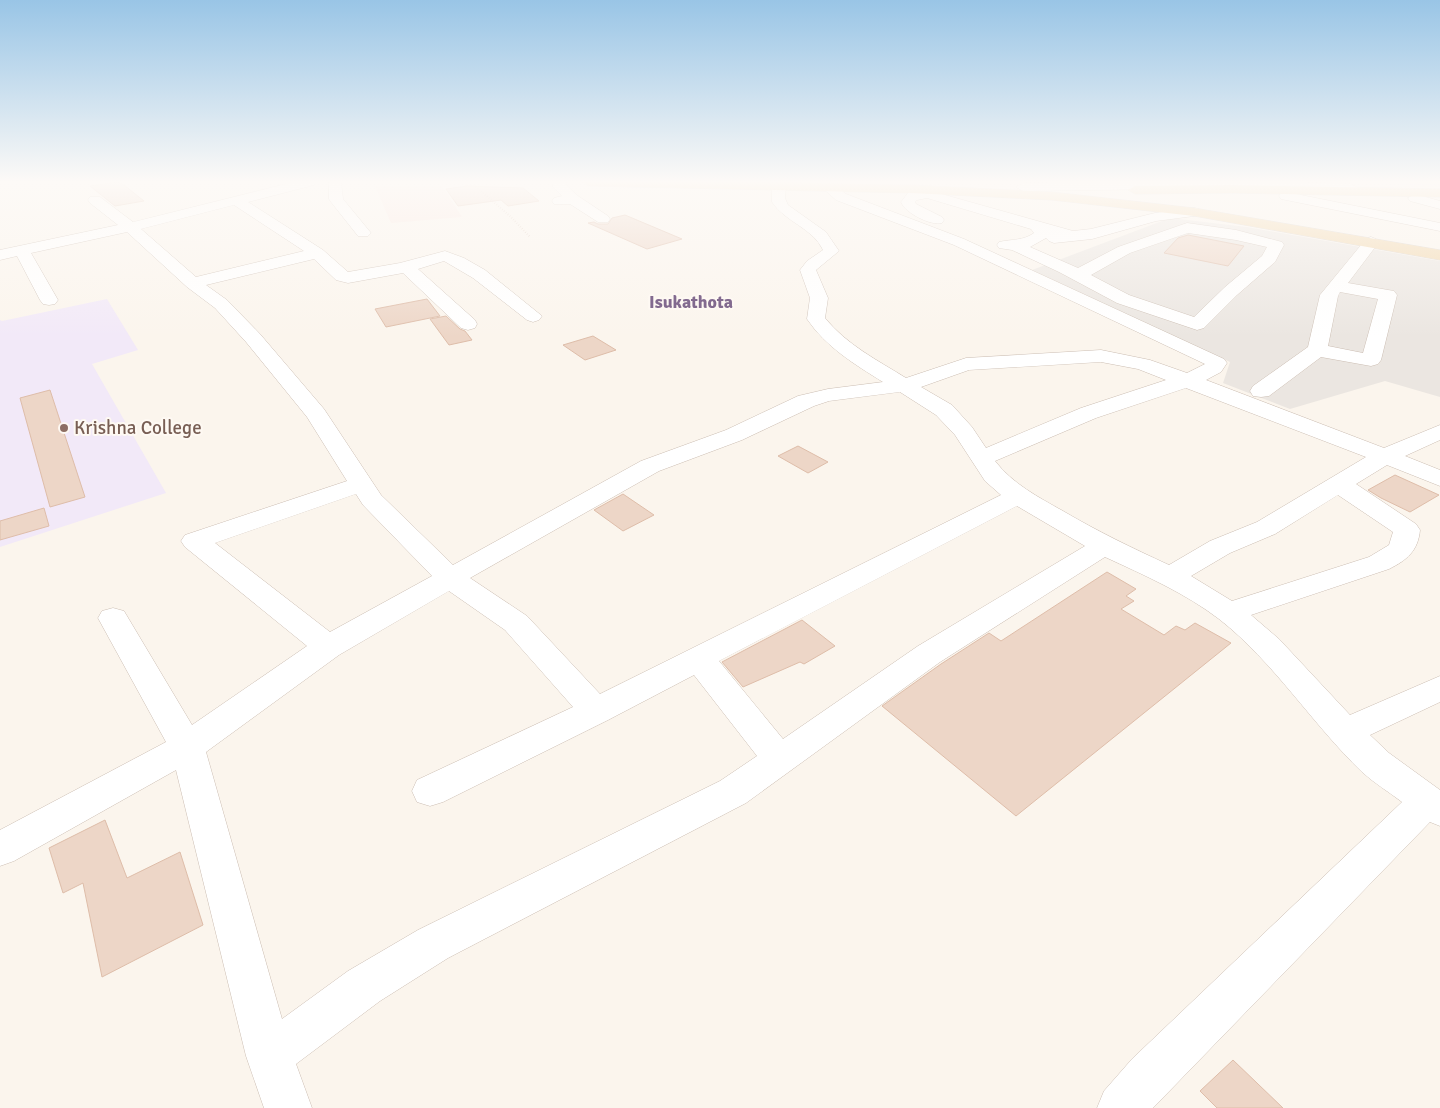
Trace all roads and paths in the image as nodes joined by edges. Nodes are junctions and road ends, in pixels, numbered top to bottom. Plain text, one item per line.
1 (97, 234) edge
2 (139, 234) edge
3 (288, 234) edge
4 (527, 234) edge
5 (818, 234) edge
6 (937, 234) edge
7 (974, 234) edge
8 (1035, 234) edge
9 (1044, 234) edge
10 (1093, 234) edge
11 (1171, 234) edge
12 (1227, 234) edge
13 (1323, 234) edge
14 (1362, 234) edge
15 (530, 237) dead end
16 (1371, 242) junction
17 (1016, 246) junction
18 (1440, 247) edge
19 (22, 251) junction
20 (317, 253) junction
21 (0, 255) edge
22 (1440, 255) edge
23 (406, 266) junction
24 (1078, 275) junction
25 (193, 282) junction
26 (1336, 286) junction
27 (49, 300) dead end
28 (533, 316) dead end
29 (468, 324) dead end
30 (1317, 350) junction
31 (1188, 380) junction
32 (906, 385) junction
33 (1261, 391) dead end
34 (1440, 432) edge
35 (1385, 456) junction
36 (981, 460) junction
37 (1440, 479) edge
38 (361, 484) junction
39 (1340, 485) junction
40 (1018, 496) junction
41 (1104, 546) junction
42 (1170, 576) junction
43 (450, 578) junction
44 (1229, 612) junction
45 (113, 618) dead end
46 (328, 647) junction
47 (698, 658) junction
48 (1440, 688) edge
49 (596, 711) junction
50 (1345, 732) junction
51 (187, 747) junction
52 (779, 759) junction
53 (430, 791) dead end
54 (1433, 805) edge
55 (0, 849) edge
56 (269, 1056) junction
57 (288, 1108) edge
58 (1121, 1108) edge

1 - 19 street
2 - 25 street
3 - 20 street
4 - 15 path
5 - 32 street
6 - 31 street
7 - 17 street
8 - 17 street
9 - 10 street
11 - 24 street
12 - 24 street
13 - 16 main road
14 - 18 main road
16 - 22 main road
16 - 26 street
17 - 24 street
19 - 21 street
19 - 27 street
20 - 23 street
20 - 25 street
23 - 28 street
23 - 29 street
25 - 38 street
26 - 30 street
26 - 30 street
30 - 33 street
31 - 32 street
31 - 35 street
31 - 36 street
32 - 36 street
32 - 43 street
34 - 35 street
35 - 37 street
35 - 39 street
36 - 40 street
38 - 43 street
38 - 46 street
39 - 42 street
39 - 44 street
40 - 41 street
40 - 47 street
41 - 42 street
41 - 52 street
42 - 44 street
43 - 46 street
43 - 49 street
44 - 50 street
45 - 51 street
46 - 51 street
47 - 49 street
47 - 52 street
48 - 50 street
49 - 53 street
50 - 54 street
51 - 55 street
51 - 56 street
52 - 56 street
54 - 58 street
56 - 57 street

